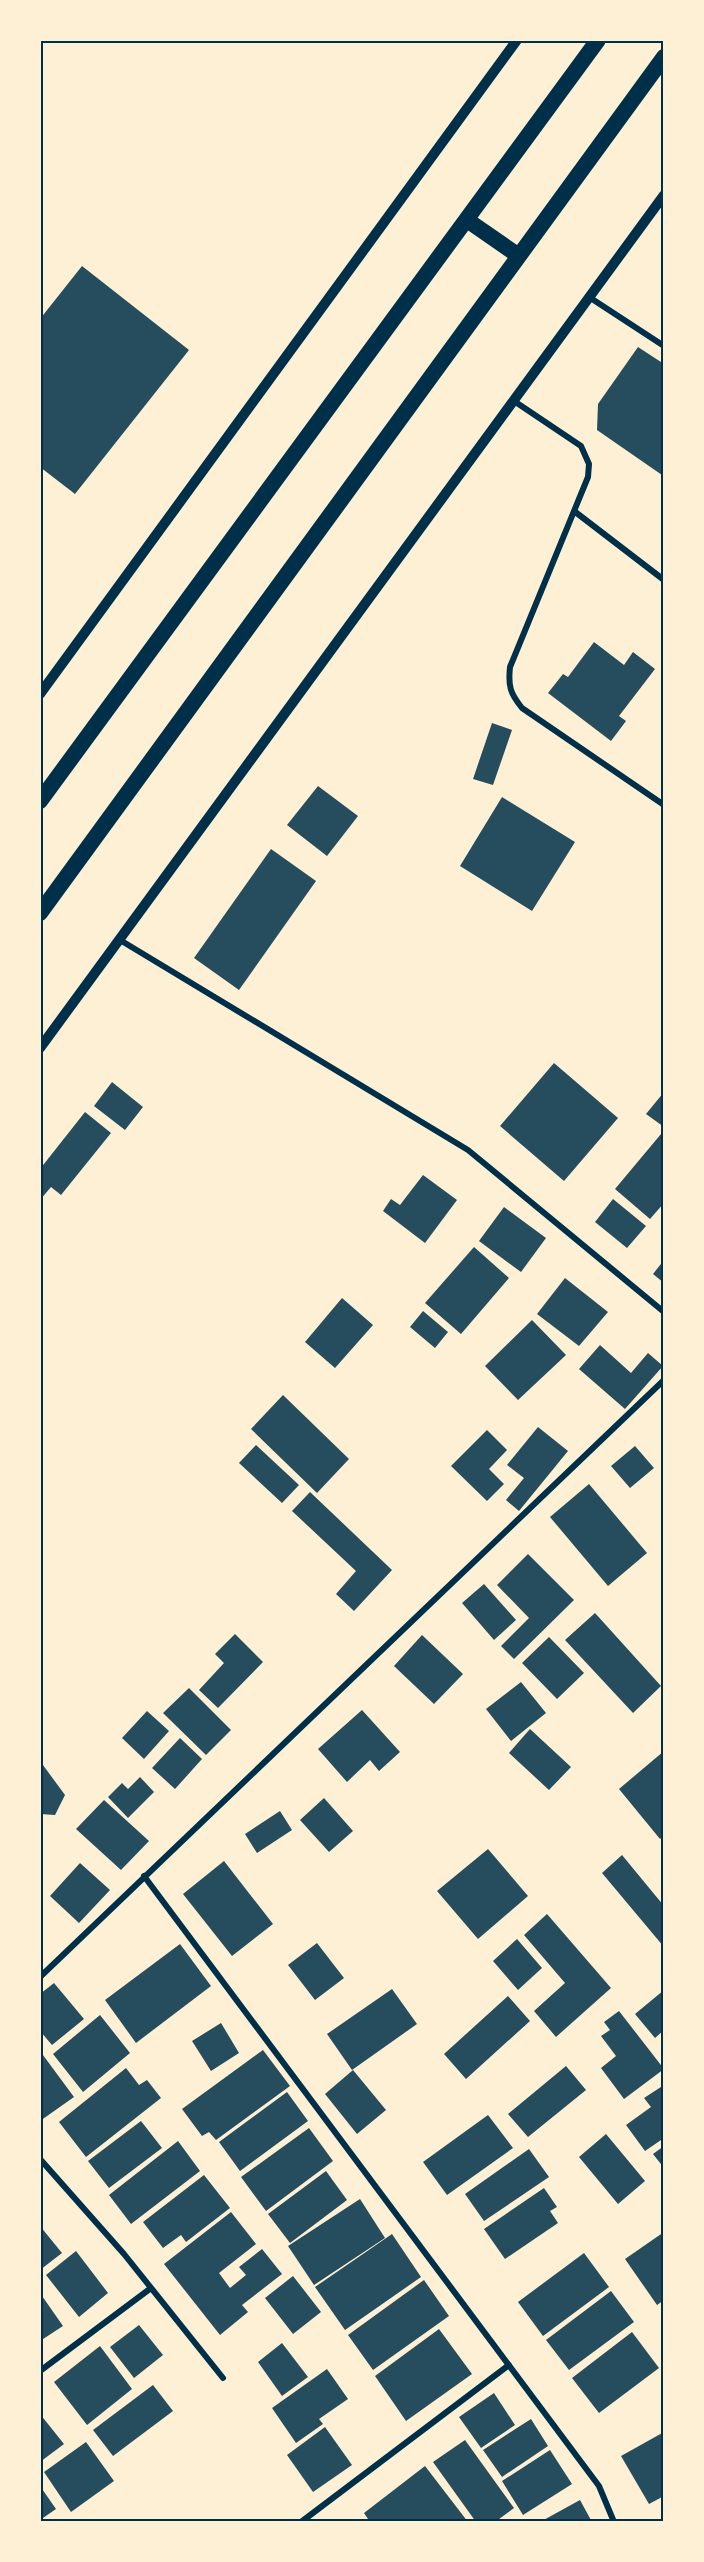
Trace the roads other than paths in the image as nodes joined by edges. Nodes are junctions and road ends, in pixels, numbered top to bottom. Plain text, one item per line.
1 (517, 40) edge
2 (598, 40) edge
3 (663, 57) edge
4 (663, 195) edge
5 (466, 220) junction
6 (519, 256) junction
7 (589, 297) junction
8 (663, 346) edge
9 (514, 401) junction
10 (574, 511) junction
11 (663, 580) edge
12 (40, 694) edge
13 (40, 801) edge
14 (663, 805) edge
15 (40, 913) edge
16 (120, 940) junction
17 (40, 1048) edge
18 (663, 1312) edge
19 (663, 1380) edge
20 (144, 1876) junction
21 (40, 1977) edge
22 (40, 2159) edge
23 (151, 2288) junction
24 (509, 2365) junction
25 (40, 2370) edge
26 (223, 2378) dead end
27 (301, 2522) edge
28 (614, 2522) edge

1 - 12 street
2 - 5 highway
3 - 6 highway
4 - 7 street
5 - 6 highway
5 - 13 highway
6 - 15 highway
7 - 8 street
7 - 9 street
9 - 10 street
9 - 16 street
10 - 11 street
10 - 14 street
16 - 17 street
16 - 18 street
19 - 20 street
20 - 21 street
20 - 24 street
22 - 23 street
23 - 25 street
23 - 26 street
24 - 27 street
24 - 28 street

